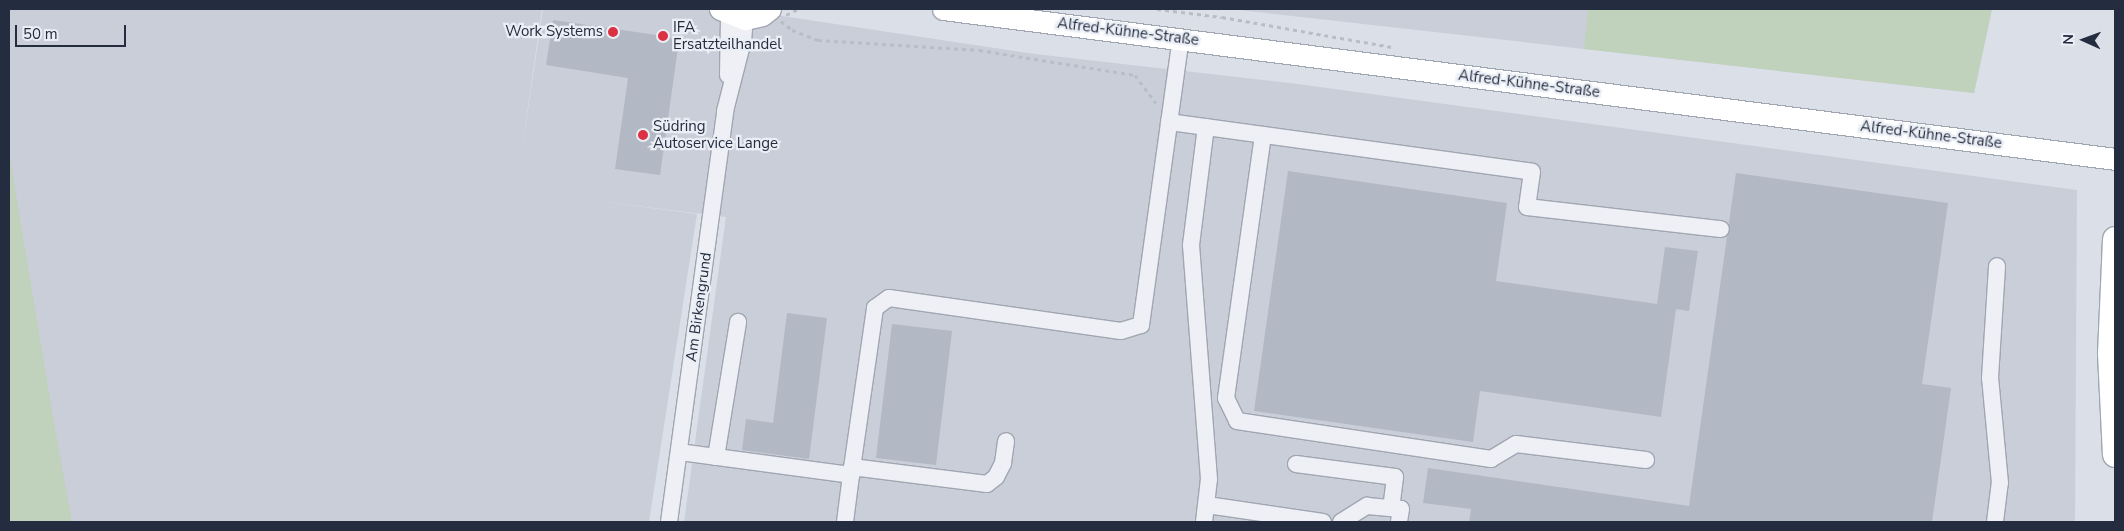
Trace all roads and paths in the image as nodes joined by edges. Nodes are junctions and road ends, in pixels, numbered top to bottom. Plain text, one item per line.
1 (943, 9) edge
2 (731, 14) edge
3 (774, 14) edge
4 (1181, 38) junction
5 (1163, 117) junction
6 (1206, 127) junction
7 (1263, 135) junction
8 (2115, 159) edge
9 (1721, 229) dead end
10 (2115, 239) edge
11 (1997, 266) dead end
12 (738, 322) dead end
13 (1006, 441) dead end
14 (679, 452) junction
15 (2115, 454) edge
16 (716, 457) junction
17 (1646, 460) dead end
18 (1296, 464) dead end
19 (852, 471) junction
20 (1207, 505) junction
21 (1395, 515) edge
22 (669, 522) edge
23 (845, 522) edge
24 (1204, 522) edge
25 (1323, 522) edge
26 (1341, 522) edge
27 (1995, 522) edge

1 - 4 main road, Alfred-Kühne-Straße
2 - 3 main road
2 - 14 street, Am Birkengrund
3 - 5 path
4 - 5 street
4 - 8 main road, Alfred-Kühne-Straße
5 - 6 street
5 - 19 street
6 - 7 street
6 - 20 street
7 - 9 street
7 - 17 street
10 - 15 highway
11 - 27 street
12 - 16 street
13 - 19 street
14 - 16 street
14 - 22 street, Am Birkengrund
16 - 19 street
18 - 21 street
19 - 23 street
20 - 24 street
20 - 25 street
21 - 26 street

